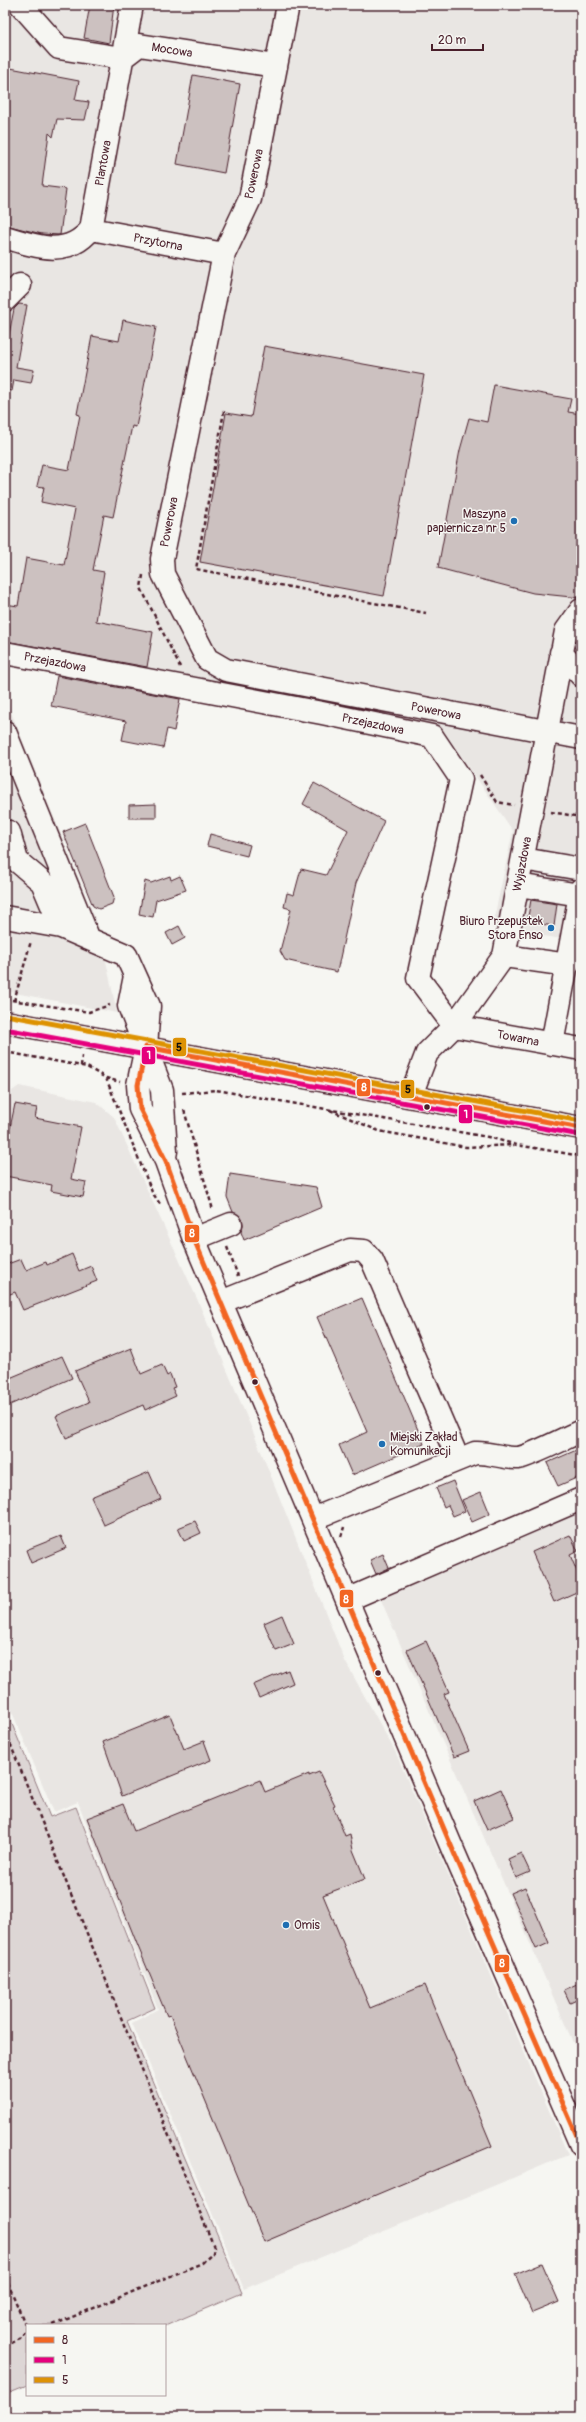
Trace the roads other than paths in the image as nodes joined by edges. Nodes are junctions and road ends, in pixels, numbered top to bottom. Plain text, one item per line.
1 (21, 5) edge
2 (132, 5) edge
3 (288, 5) edge
4 (122, 58) junction
5 (275, 66) junction
6 (92, 229) junction
7 (5, 237) edge
8 (224, 254) junction
9 (20, 285) dead end
10 (5, 300) edge
11 (581, 610) edge
12 (5, 653) edge
13 (562, 653) junction
14 (581, 675) edge
15 (5, 732) edge
16 (546, 732) junction
17 (581, 738) edge
18 (45, 830) junction
19 (7, 831) edge
20 (523, 859) junction
21 (581, 869) edge
22 (518, 885) junction
23 (580, 892) edge
24 (5, 917) edge
25 (61, 927) junction
26 (88, 937) junction
27 (504, 956) junction
28 (568, 965) junction
29 (135, 976) junction
30 (5, 1022) edge
31 (454, 1026) junction
32 (552, 1044) junction
33 (146, 1047) junction
34 (581, 1049) edge
35 (411, 1095) junction
36 (581, 1128) edge
37 (231, 1224) dead end
38 (194, 1239) junction
39 (221, 1302) junction
40 (581, 1431) edge
41 (458, 1459) junction
42 (581, 1499) edge
43 (313, 1519) junction
44 (347, 1600) junction
45 (581, 2145) edge

1 - 4 street
2 - 4 street, Plantowa
3 - 5 street, Powerowa
4 - 5 street, Mocowa
4 - 6 street, Plantowa
5 - 8 street, Powerowa
6 - 7 street
6 - 8 street, Przytorna
8 - 16 street, Powerowa
9 - 10 street
11 - 13 street, Wyjazdowa
12 - 31 street, Przejazdowa
13 - 14 street
13 - 16 street, Wyjazdowa
15 - 18 street
16 - 17 street, Powerowa
16 - 20 street, Wyjazdowa
18 - 19 street
18 - 26 street
19 - 25 street
20 - 21 street
20 - 22 street, Wyjazdowa
22 - 23 street
22 - 27 street, Wyjazdowa
23 - 28 street
24 - 25 street
25 - 26 street
26 - 29 street
27 - 28 street
27 - 31 street, Wyjazdowa
28 - 32 street
29 - 33 street
29 - 33 street
30 - 33 street
31 - 32 street, Towarna
31 - 35 street, Wyjazdowa
32 - 34 street, Towarna
33 - 35 street
33 - 38 street
35 - 36 street
37 - 38 street
38 - 39 street
39 - 41 street
39 - 43 street
40 - 41 street
41 - 43 street
42 - 44 street
43 - 44 street
44 - 45 street

